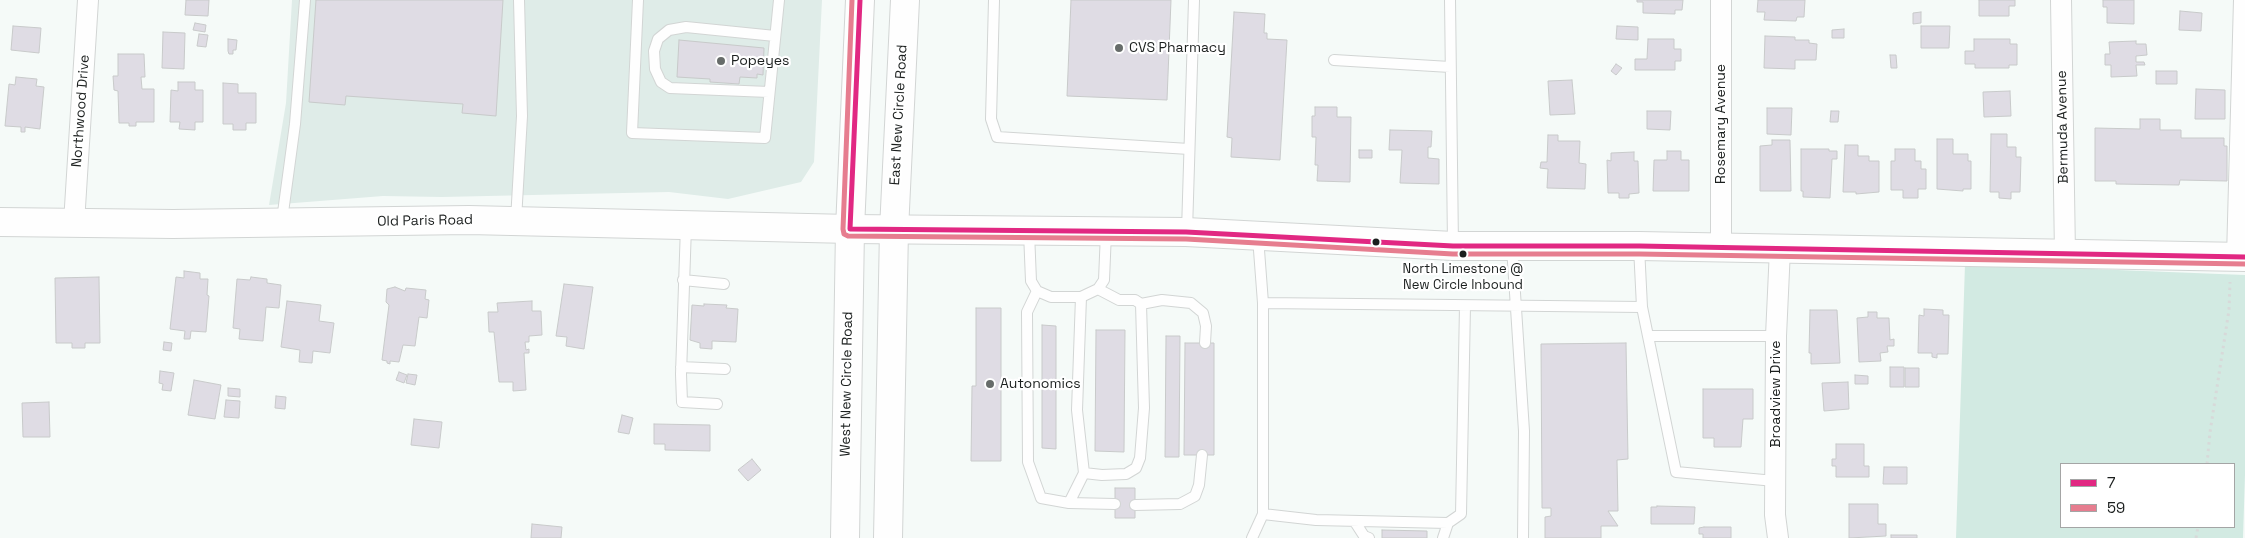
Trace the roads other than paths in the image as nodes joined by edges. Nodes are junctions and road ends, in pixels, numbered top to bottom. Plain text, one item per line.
1 (88, 0) edge
2 (305, 0) edge
3 (519, 0) edge
4 (638, 0) edge
5 (779, 0) edge
6 (860, 0) edge
7 (905, 0) edge
8 (994, 0) edge
9 (1194, 0) edge
10 (1450, 0) edge
11 (1721, 0) edge
12 (2061, 0) edge
13 (2244, 0) edge
14 (775, 36) junction
15 (1334, 60) dead end
16 (1450, 67) junction
17 (770, 92) junction
18 (1189, 150) junction
19 (516, 221) junction
20 (0, 222) edge
21 (282, 222) junction
22 (74, 223) junction
23 (686, 225) junction
24 (850, 230) junction
25 (894, 230) junction
26 (1029, 231) junction
27 (1106, 232) junction
28 (1186, 232) junction
29 (1258, 237) junction
30 (1453, 246) junction
31 (1639, 246) junction
32 (1512, 247) junction
33 (1721, 248) junction
34 (1780, 249) junction
35 (2065, 254) junction
36 (2237, 257) edge
37 (683, 280) junction
38 (724, 284) dead end
39 (1098, 289) junction
40 (1037, 291) junction
41 (1081, 297) junction
42 (1262, 303) junction
43 (1141, 304) junction
44 (1465, 306) junction
45 (1515, 307) junction
46 (1642, 307) junction
47 (1648, 336) junction
48 (1776, 336) junction
49 (1205, 343) dead end
50 (681, 367) junction
51 (725, 369) dead end
52 (716, 404) dead end
53 (1202, 455) dead end
54 (1084, 473) junction
55 (1775, 481) junction
56 (1070, 503) junction
57 (1115, 504) dead end
58 (1135, 505) dead end
59 (1263, 514) junction
60 (1355, 522) junction
61 (1448, 524) junction
62 (892, 534) edge
63 (845, 538) edge
64 (1252, 538) edge
65 (1369, 538) edge
66 (1442, 538) edge
67 (1523, 538) edge
68 (1778, 538) edge

1 - 22 street, Northwood Drive
2 - 21 lane
3 - 19 lane
4 - 17 lane
5 - 14 lane
6 - 24 main road
7 - 25 main road, East New Circle Road
8 - 18 lane
9 - 18 lane
10 - 16 lane
11 - 33 street, Rosemary Avenue
12 - 35 street, Bermuda Avenue
13 - 36 street
14 - 17 lane
14 - 17 lane
15 - 16 lane
16 - 30 lane
18 - 28 lane
19 - 21 main road, Old Paris Road
19 - 23 main road, Old Paris Road
20 - 22 main road, Old Paris Road
21 - 22 main road, Old Paris Road
23 - 24 main road, Old Paris Road
23 - 37 lane
24 - 25 main road, Old Paris Road
24 - 63 main road, West New Circle Road
25 - 26 main road, Old Paris Road
25 - 62 main road
26 - 27 main road, Old Paris Road
26 - 40 lane
27 - 28 main road, Old Paris Road
27 - 39 lane
28 - 29 main road, Old Paris Road
29 - 30 main road, Old Paris Road
29 - 42 lane
30 - 32 main road, Old Paris Road
31 - 32 main road, Old Paris Road
31 - 33 main road, Old Paris Road
31 - 46 lane
32 - 45 lane
33 - 34 main road, Old Paris Road
34 - 35 main road, Old Paris Road
34 - 48 street, Broadview Drive
35 - 36 main road, Old Paris Road
37 - 38 lane
37 - 50 lane
39 - 41 lane
39 - 43 lane
40 - 41 lane
40 - 56 lane
41 - 54 lane
42 - 44 lane
42 - 59 lane
43 - 49 lane
43 - 54 lane
44 - 45 lane
44 - 61 lane
45 - 46 lane
45 - 67 lane
46 - 47 lane
47 - 48 lane
47 - 55 lane
48 - 55 street, Broadview Drive
50 - 51 lane
50 - 52 lane
53 - 58 lane
54 - 56 lane
55 - 68 street, Broadview Drive
56 - 57 lane
59 - 60 lane
59 - 64 lane
60 - 61 lane
60 - 65 lane
61 - 66 lane

